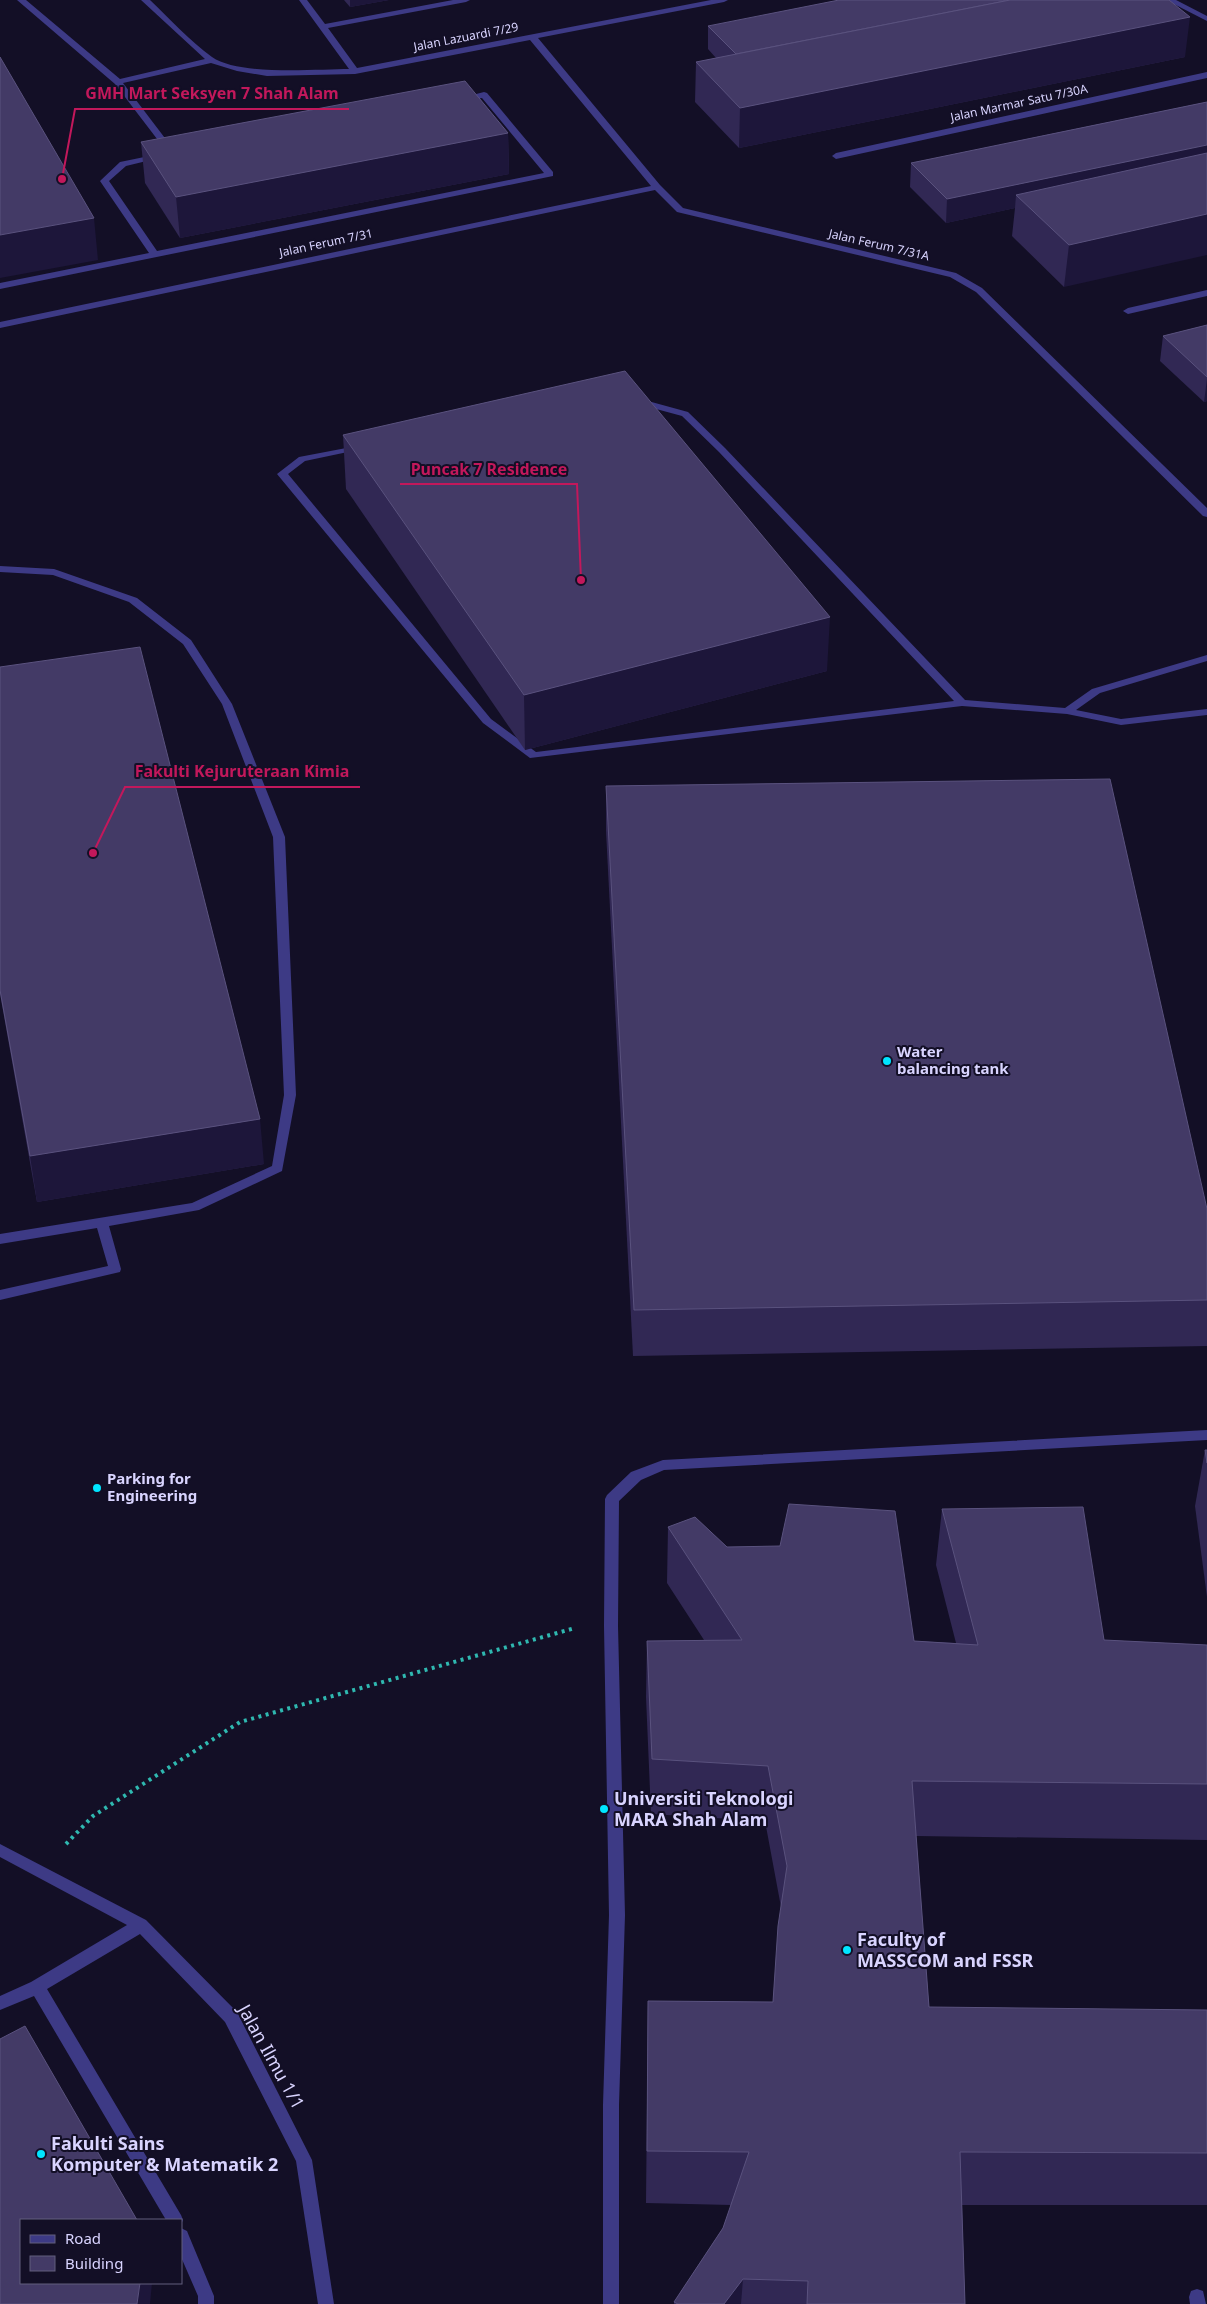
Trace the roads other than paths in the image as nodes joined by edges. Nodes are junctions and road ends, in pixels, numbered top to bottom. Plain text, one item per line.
1 (21, 0) edge
2 (145, 0) edge
3 (303, 0) edge
4 (466, 0) edge
5 (724, 0) edge
6 (1170, 0) edge
7 (1207, 19) edge
8 (322, 27) junction
9 (532, 37) junction
10 (211, 60) junction
11 (355, 71) junction
12 (1207, 75) edge
13 (118, 82) junction
14 (455, 101) edge
15 (836, 156) dead end
16 (658, 187) junction
17 (155, 255) junction
18 (0, 286) edge
19 (1207, 293) edge
20 (1128, 311) dead end
21 (0, 325) edge
22 (622, 401) edge
23 (370, 445) edge
24 (1207, 514) edge
25 (0, 569) edge
26 (1207, 658) edge
27 (962, 703) junction
28 (1067, 711) junction
29 (1207, 712) edge
30 (102, 1222) junction
31 (0, 1239) edge
32 (0, 1295) edge
33 (1207, 1435) edge
34 (0, 1850) edge
35 (141, 1925) junction
36 (37, 1987) junction
37 (0, 2003) edge
38 (174, 2219) edge
39 (182, 2238) edge
40 (206, 2304) edge
41 (326, 2304) edge
42 (611, 2304) edge

1 - 13 street
2 - 10 street
3 - 8 street
4 - 8 street
5 - 9 street, Jalan Lazuardi 7/29
6 - 7 street
8 - 11 street
9 - 11 street, Jalan Lazuardi 7/29
9 - 16 street, Jalan Ferum 7/31A
10 - 11 street, Jalan Lazuardi 7/29
10 - 13 street
12 - 15 street, Jalan Marmar Satu 7/30A
13 - 17 street
14 - 17 street
16 - 21 street, Jalan Ferum 7/31
16 - 24 street, Jalan Ferum 7/31A
17 - 18 street
19 - 20 street
22 - 27 street
23 - 27 street
25 - 30 street
26 - 28 street
27 - 28 street
28 - 29 street
30 - 31 street
30 - 32 street
33 - 42 street
34 - 35 street, Jalan Ilmu 1/1
35 - 36 street
35 - 41 street, Jalan Ilmu 1/1
36 - 37 street
36 - 38 street
39 - 40 street

